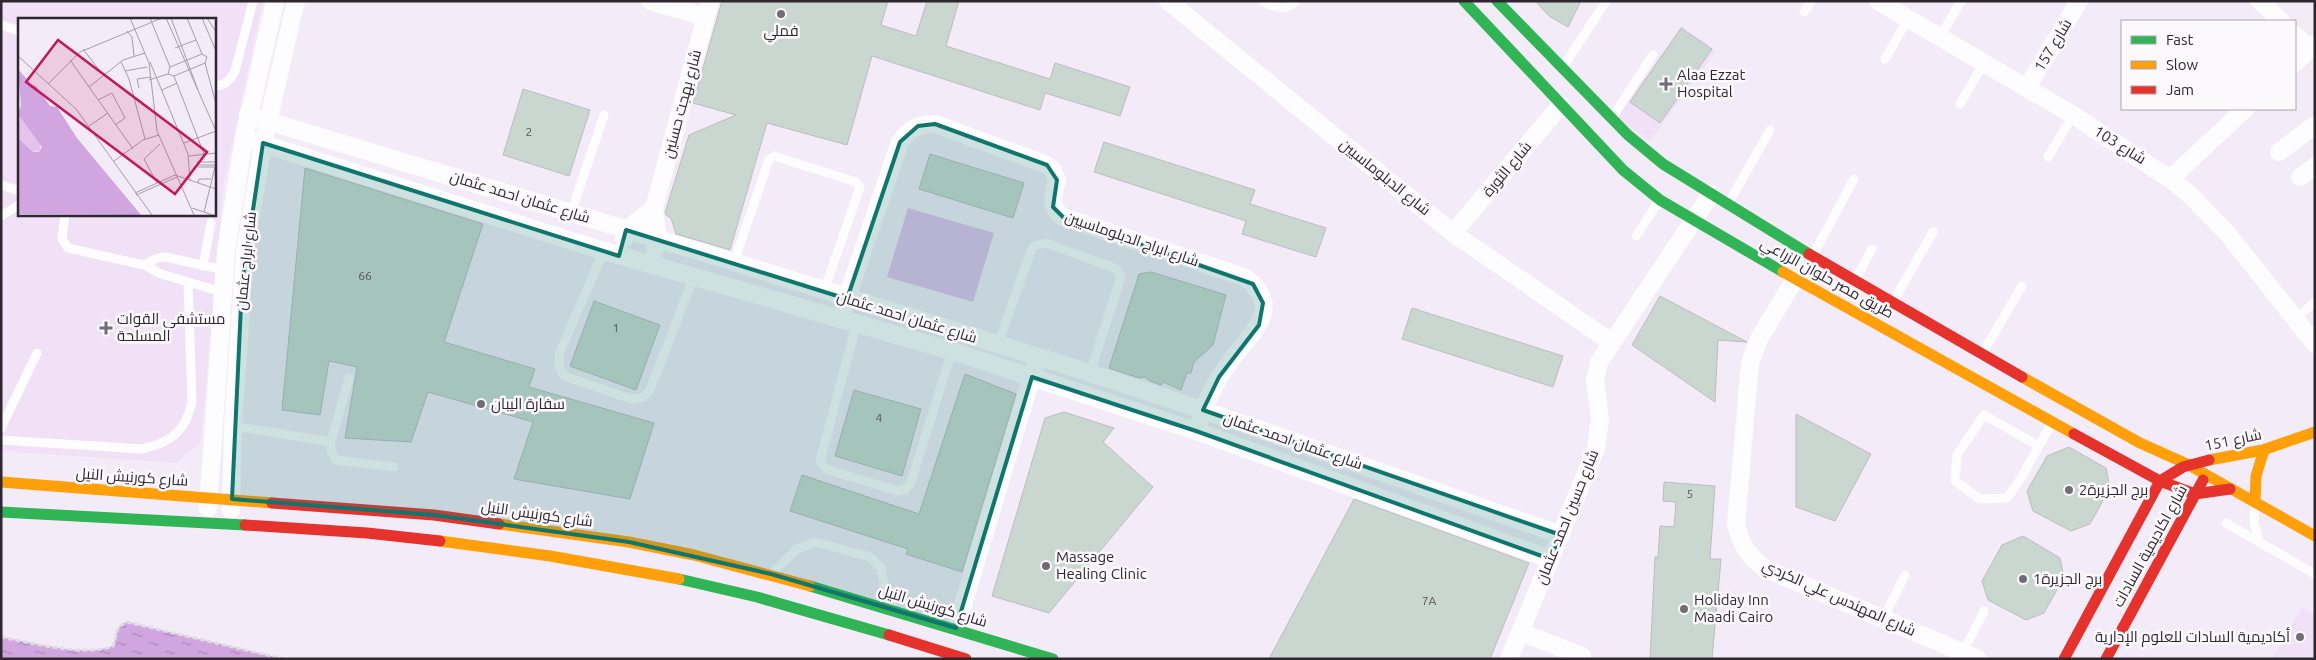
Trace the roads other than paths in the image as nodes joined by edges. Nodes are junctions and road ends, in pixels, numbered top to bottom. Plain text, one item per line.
1 (252, 1) edge
2 (275, 1) edge
3 (296, 1) edge
4 (650, 1) edge
5 (1168, 1) edge
6 (1263, 1) edge
7 (1296, 1) edge
8 (1464, 1) edge
9 (1498, 1) edge
10 (1810, 1) edge
11 (1878, 1) edge
12 (1961, 1) edge
13 (2079, 1) edge
14 (2260, 1) edge
15 (1605, 3) dead end
16 (707, 9) edge
17 (1804, 12) dead end
18 (1908, 19) junction
19 (2280, 20) edge
20 (1, 25) edge
21 (18, 31) edge
22 (2296, 36) edge
23 (1940, 38) junction
24 (2312, 46) edge
25 (1653, 55) dead end
26 (1885, 59) dead end
27 (2296, 62) edge
28 (1984, 63) junction
29 (1563, 67) junction
30 (215, 86) edge
31 (2027, 88) junction
32 (1960, 104) dead end
33 (1562, 105) junction
34 (2245, 110) edge
35 (248, 115) junction
36 (604, 115) dead end
37 (2072, 115) junction
38 (1612, 118) junction
39 (268, 120) junction
40 (2315, 125) edge
41 (1770, 130) dead end
42 (244, 138) junction
43 (263, 144) junction
44 (2279, 152) dead end
45 (2048, 157) dead end
46 (2315, 166) edge
47 (2300, 177) dead end
48 (1854, 179) dead end
49 (2170, 179) junction
50 (1, 185) edge
51 (18, 191) edge
52 (1711, 194) junction
53 (1660, 200) junction
54 (1728, 204) junction
55 (18, 206) edge
56 (654, 208) junction
57 (571, 213) junction
58 (65, 215) edge
59 (1, 216) edge
60 (1694, 220) junction
61 (211, 223) dead end
62 (626, 230) junction
63 (1933, 232) dead end
64 (1454, 233) junction
65 (1636, 236) dead end
66 (658, 240) junction
67 (1872, 250) dead end
68 (612, 253) junction
69 (1813, 256) junction
70 (734, 262) junction
71 (144, 264) junction
72 (651, 265) junction
73 (203, 266) junction
74 (694, 276) junction
75 (1795, 279) junction
76 (1855, 280) junction
77 (223, 281) junction
78 (188, 282) junction
79 (242, 283) junction
80 (2022, 286) dead end
81 (824, 291) junction
82 (847, 298) junction
83 (1893, 302) junction
84 (2315, 302) edge
85 (2296, 318) junction
86 (849, 320) junction
87 (1611, 342) junction
88 (998, 344) junction
89 (2315, 344) edge
90 (952, 351) junction
91 (37, 353) dead end
92 (1982, 354) junction
93 (1038, 356) junction
94 (1090, 373) junction
95 (1032, 377) junction
96 (349, 378) dead end
97 (1203, 410) junction
98 (2054, 421) junction
99 (234, 426) junction
100 (1, 428) edge
101 (1196, 431) junction
102 (2315, 432) edge
103 (1, 440) edge
104 (331, 442) junction
105 (2039, 446) junction
106 (2264, 450) junction
107 (2187, 464) junction
108 (394, 467) dead end
109 (1376, 470) junction
110 (2206, 475) junction
111 (2160, 481) junction
112 (1, 482) edge
113 (2230, 489) junction
114 (1367, 492) junction
115 (2195, 494) junction
116 (209, 498) junction
117 (232, 500) junction
118 (2255, 502) junction
119 (1, 512) edge
120 (2226, 523) dead end
121 (206, 525) junction
122 (230, 525) junction
123 (1561, 535) junction
124 (2315, 536) edge
125 (2259, 542) junction
126 (1550, 559) junction
127 (771, 574) junction
128 (2315, 574) edge
129 (1905, 575) dead end
130 (894, 610) junction
131 (1984, 610) dead end
132 (1883, 618) junction
133 (956, 628) junction
134 (1520, 632) junction
135 (1582, 656) dead end
136 (1970, 656) edge
137 (966, 659) edge
138 (1053, 659) edge
139 (1509, 659) edge
140 (2064, 659) edge
141 (2106, 659) edge

1 - 30 lane
2 - 35 street, شارع ابراج عثمان
3 - 39 street, شارع ابراج عثمان
4 - 16 street
5 - 64 street, شارع الدبلوماسيين
6 - 7 lane
8 - 33 main road, طريق مصر حلوان الزراعي
9 - 29 main road, طريق مصر حلوان الزراعي
10 - 17 lane
11 - 18 street, شارع 103
12 - 23 lane
13 - 31 street, شارع 157
14 - 19 street
15 - 29 lane
16 - 56 street, شارع بهجت حسنين
18 - 23 street, شارع 103
18 - 26 lane
20 - 21 lane
22 - 24 street
23 - 28 street, شارع 103
24 - 27 street
25 - 38 lane
28 - 31 street, شارع 103
28 - 32 lane
29 - 38 main road, طريق مصر حلوان الزراعي
31 - 37 street, شارع 103
33 - 53 main road, طريق مصر حلوان الزراعي
33 - 64 street, شارع الثورة
34 - 49 street
35 - 39 street, شارع عثمان احمد عثمان
35 - 42 street, شارع ابراج عثمان
36 - 57 lane
37 - 45 lane
37 - 49 street, شارع 103
38 - 52 main road, طريق مصر حلوان الزراعي
39 - 43 street, شارع ابراج عثمان
39 - 57 street, شارع عثمان احمد عثمان
40 - 44 street
41 - 54 lane
42 - 43 street, شارع عثمان احمد عثمان
42 - 77 street, شارع ابراج عثمان
43 - 68 street, شارع عثمان احمد عثمان
43 - 79 street, شارع ابراج عثمان
46 - 47 street
48 - 69 lane
49 - 85 street, شارع 103
50 - 51 lane
52 - 54 main road, طريق مصر حلوان الزراعي
52 - 60 street, شارع حسين احمد عثمان
53 - 60 main road, طريق مصر حلوان الزراعي
53 - 65 lane
54 - 69 main road, طريق مصر حلوان الزراعي
55 - 59 lane
56 - 62 street
56 - 66 street, شارع بهجت حسنين
57 - 62 street, شارع عثمان احمد عثمان
58 - 71 lane
60 - 75 main road, طريق مصر حلوان الزراعي
60 - 87 street, شارع حسين احمد عثمان
61 - 73 lane
62 - 66 street, شارع عثمان احمد عثمان
62 - 68 street
63 - 83 lane
64 - 87 street, شارع الدبلوماسيين
66 - 70 street, شارع عثمان احمد عثمان
66 - 72 street
67 - 76 lane
68 - 72 street, شارع عثمان احمد عثمان
68 - 74 lane
69 - 76 main road, طريق مصر حلوان الزراعي
70 - 81 street, شارع عثمان احمد عثمان
70 - 81 lane
71 - 73 lane
71 - 78 lane
72 - 74 street, شارع عثمان احمد عثمان
73 - 77 lane
74 - 86 street, شارع عثمان احمد عثمان
75 - 98 main road, طريق مصر حلوان الزراعي
75 - 132 street, شارع المهندس علي الكردي
76 - 83 main road, طريق مصر حلوان الزراعي
77 - 78 lane
77 - 79 street
77 - 116 street, شارع ابراج عثمان
78 - 103 lane
79 - 99 street, شارع ابراج عثمان
80 - 92 lane
81 - 82 street, شارع عثمان احمد عثمان
82 - 86 street, شارع ابراج الدبلوماسيين
82 - 88 street, شارع عثمان احمد عثمان
82 - 97 street, شارع ابراج الدبلوماسيين
83 - 92 main road, طريق مصر حلوان الزراعي
84 - 85 lane
85 - 89 street, شارع 103
86 - 90 street, شارع عثمان احمد عثمان
86 - 90 lane
87 - 123 street, شارع حسين احمد عثمان
88 - 93 street, شارع عثمان احمد عثمان
88 - 94 lane
90 - 95 street, شارع عثمان احمد عثمان
91 - 100 lane
92 - 107 main road, طريق مصر حلوان الزراعي
93 - 94 street, شارع عثمان احمد عثمان
93 - 95 street
94 - 97 street, شارع عثمان احمد عثمان
95 - 101 street, شارع عثمان احمد عثمان
95 - 133 street
96 - 104 lane
97 - 101 street, شارع ابراج الدبلوماسيين
97 - 109 street, شارع عثمان احمد عثمان
98 - 105 lane
98 - 111 main road, طريق مصر حلوان الزراعي
99 - 104 lane
99 - 117 street, شارع ابراج عثمان
101 - 114 street, شارع عثمان احمد عثمان
102 - 106 main road, شارع 151
104 - 108 lane
105 - 105 lane
106 - 107 main road, شارع 151
106 - 118 main road
107 - 110 main road, طريق مصر حلوان الزراعي
107 - 111 main road, شارع 151
109 - 114 street
109 - 123 street, شارع عثمان احمد عثمان
110 - 113 main road, طريق مصر حلوان الزراعي
110 - 115 main road, شارع اكاديمية السادات
111 - 115 main road, طريق مصر حلوان الزراعي
111 - 140 main road, شارع اكاديمية السادات
112 - 116 main road, شارع كورنيش النيل
113 - 115 main road, طريق مصر حلوان الزراعي
113 - 118 main road, طريق مصر حلوان الزراعي
114 - 126 street, شارع عثمان احمد عثمان
115 - 141 main road, شارع اكاديمية السادات
116 - 117 main road, شارع كورنيش النيل
116 - 121 street, شارع ابراج عثمان
117 - 122 street, شارع ابراج عثمان
117 - 127 main road, شارع كورنيش النيل
118 - 124 main road, طريق مصر حلوان الزراعي
118 - 125 lane
119 - 121 main road
120 - 125 lane
121 - 122 main road
122 - 137 main road
123 - 126 street, شارع حسين احمد عثمان
125 - 128 lane
126 - 134 street, شارع حسين احمد عثمان
127 - 130 main road, شارع كورنيش النيل
127 - 130 lane
129 - 132 lane
130 - 133 main road, شارع كورنيش النيل
131 - 136 lane
132 - 136 street, شارع المهندس علي الكردي
133 - 138 main road, شارع كورنيش النيل
134 - 135 street
134 - 139 street, شارع حسين احمد عثمان

